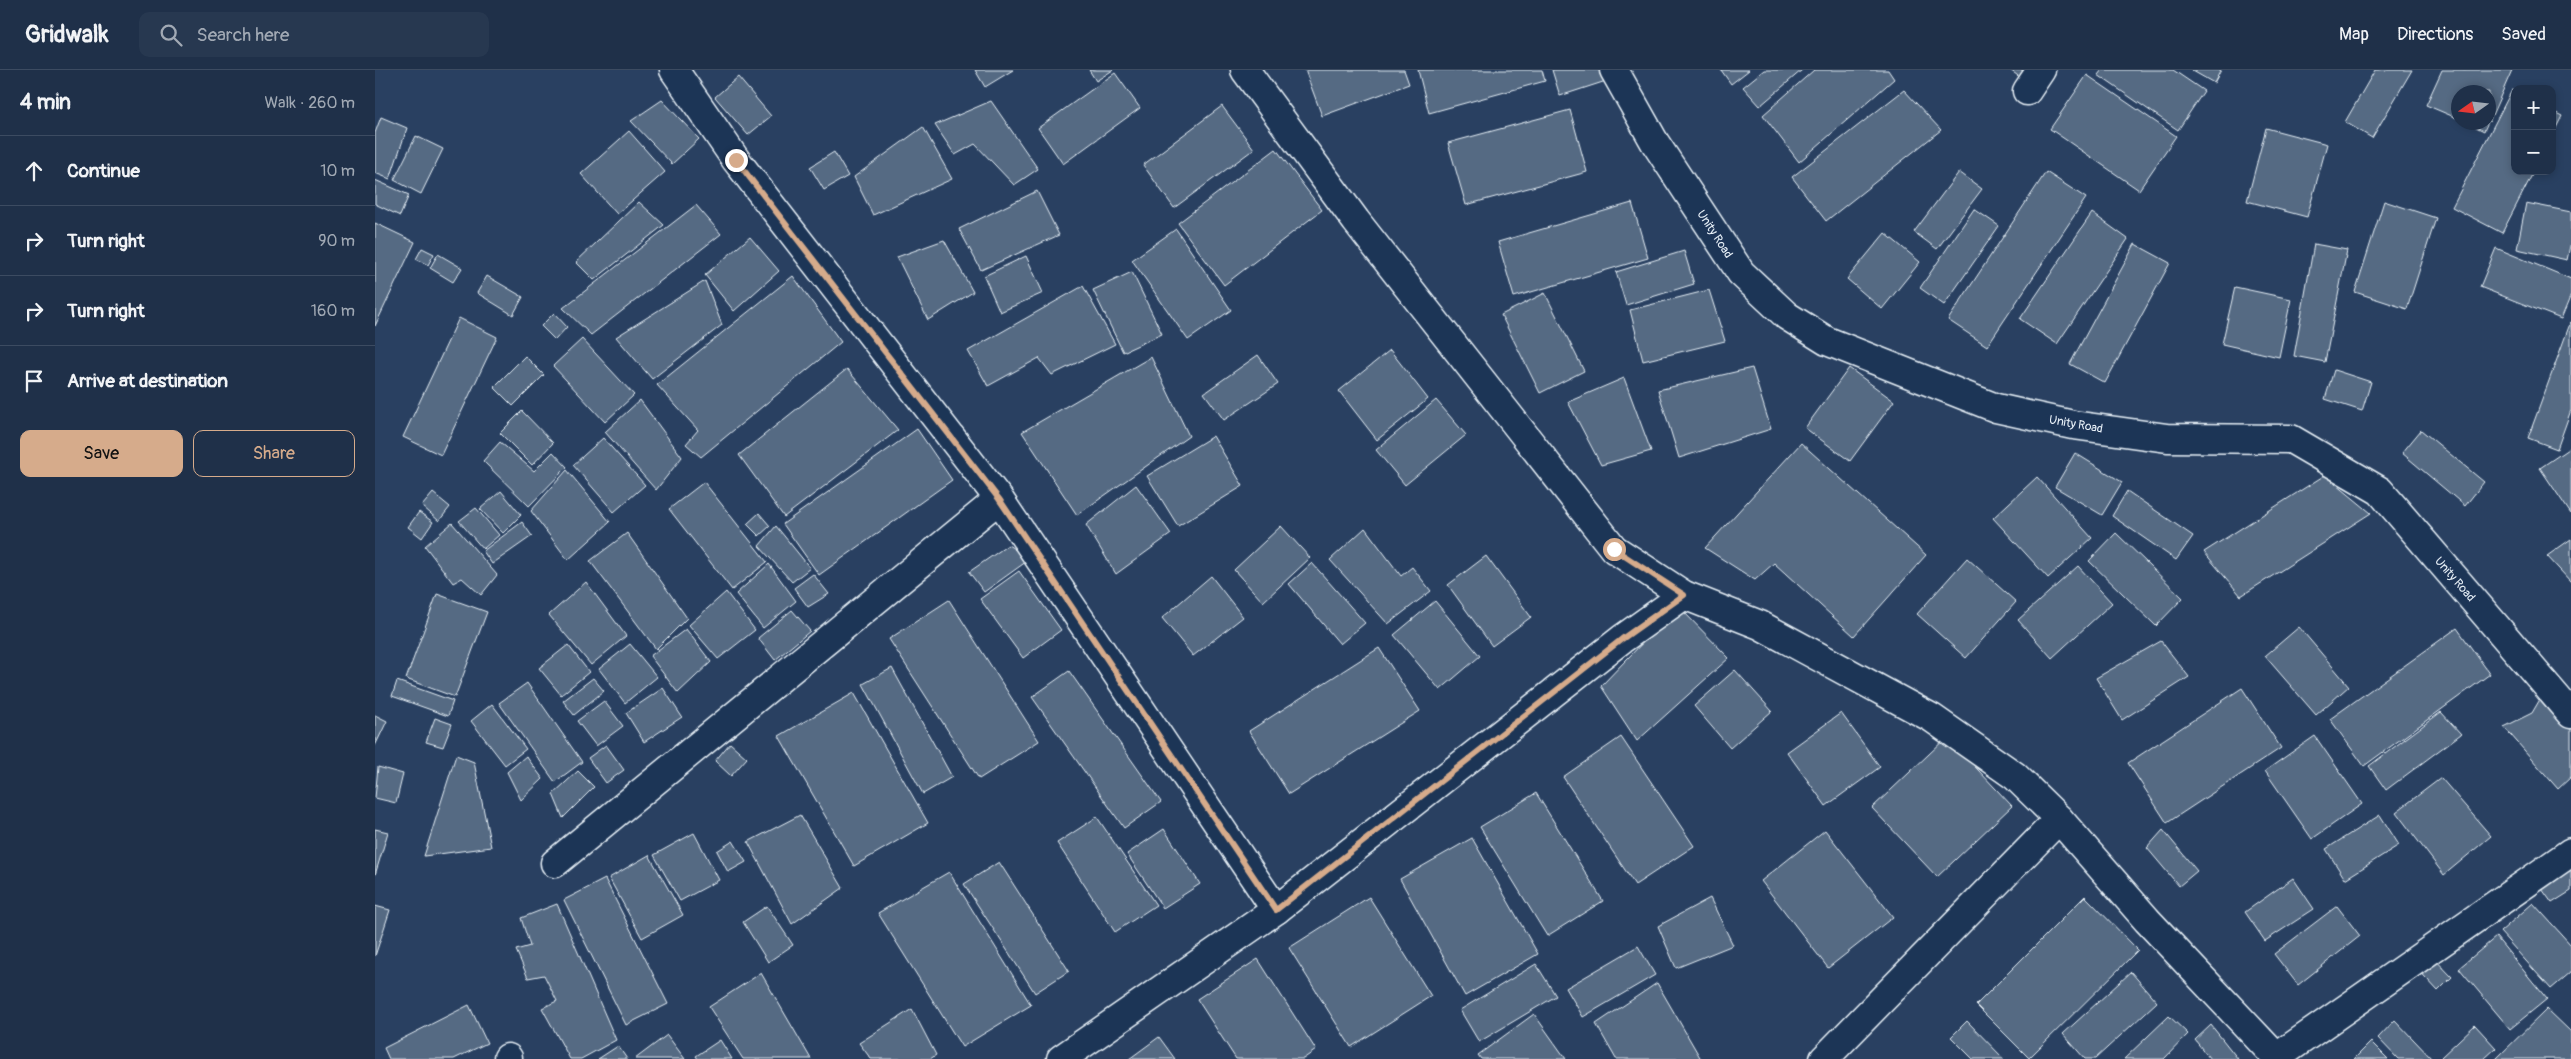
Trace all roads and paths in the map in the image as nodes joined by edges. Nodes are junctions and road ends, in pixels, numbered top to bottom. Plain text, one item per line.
1 (675, 70) edge
2 (1245, 70) edge
3 (1614, 70) edge
4 (999, 499) junction
5 (1684, 595) junction
6 (2571, 714) edge
7 (2059, 819) junction
8 (2571, 852) edge
9 (555, 863) dead end
10 (1276, 910) junction
11 (2278, 1058) edge
12 (1061, 1059) edge
13 (1824, 1059) edge

1 - 4 street
2 - 5 street
3 - 6 street, Unity Road
4 - 9 street
4 - 10 street
5 - 7 street
5 - 10 street
7 - 11 street
7 - 13 street
8 - 11 street
10 - 12 street

